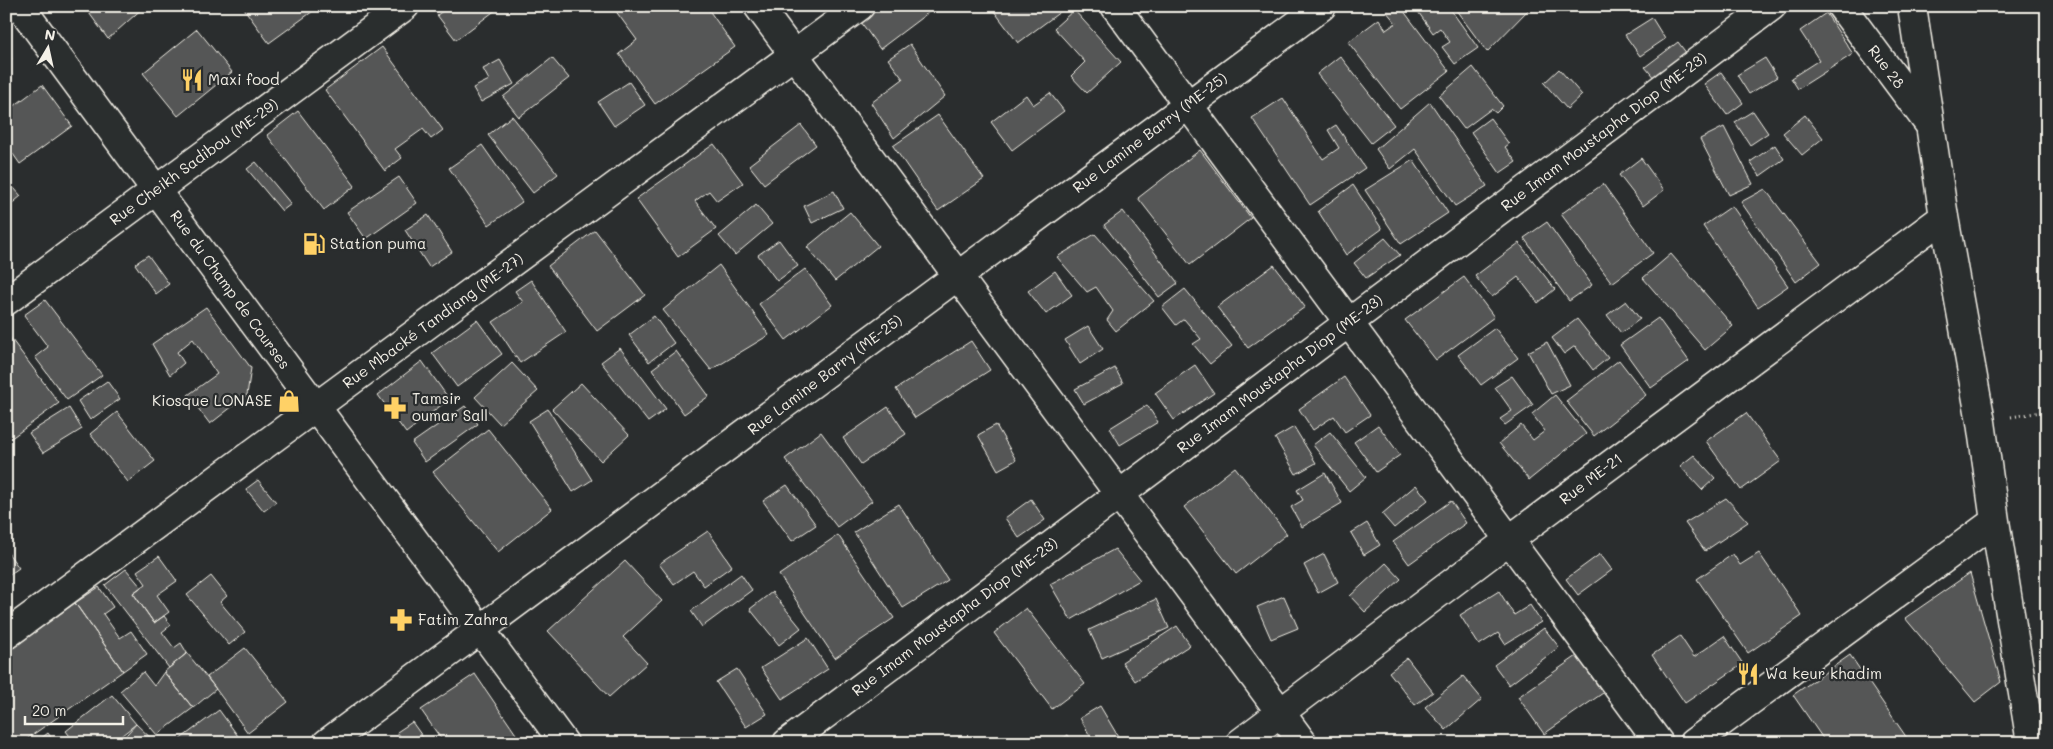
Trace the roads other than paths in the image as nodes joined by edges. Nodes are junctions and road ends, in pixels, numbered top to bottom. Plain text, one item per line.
1 (20, 6) edge
2 (405, 6) edge
3 (758, 6) edge
4 (860, 6) edge
5 (1115, 6) edge
6 (1322, 6) edge
7 (1772, 6) edge
8 (1841, 6) edge
9 (1912, 6) edge
10 (794, 55) junction
11 (1188, 105) junction
12 (1931, 127) junction
13 (156, 190) junction
14 (1944, 217) junction
15 (958, 276) junction
16 (6, 301) edge
17 (1349, 323) junction
18 (316, 407) junction
19 (1120, 494) junction
20 (1994, 520) junction
21 (1509, 540) junction
22 (480, 630) junction
23 (6, 635) edge
24 (1280, 712) junction
25 (328, 743) edge
26 (564, 743) edge
27 (787, 743) edge
28 (1240, 743) edge
29 (1303, 743) edge
30 (1659, 743) edge
31 (1693, 743) edge
32 (2031, 743) edge

1 - 13 street, Rue du Champ de Courses
2 - 13 street, Rue Cheikh Sadibou (ME-29)
3 - 10 street
4 - 10 street, Rue Mbacké Tandiang (ME-27)
5 - 11 street
6 - 11 street, Rue Lamine Barry (ME-25)
7 - 17 street, Rue Imam Moustapha Diop (ME-23)
8 - 12 street, Rue 28
9 - 12 street
10 - 15 street
10 - 18 street, Rue Mbacké Tandiang (ME-27)
11 - 15 street, Rue Lamine Barry (ME-25)
11 - 17 street
12 - 14 street
13 - 16 street, Rue Cheikh Sadibou (ME-29)
13 - 18 street, Rue du Champ de Courses
14 - 20 street
14 - 21 street, Rue ME-21
15 - 19 street
15 - 22 street, Rue Lamine Barry (ME-25)
17 - 19 street, Rue Imam Moustapha Diop (ME-23)
17 - 21 street
18 - 22 street, Rue du Champ de Courses
18 - 23 street, Rue Mbacké Tandiang (ME-27)
19 - 24 street
19 - 27 street, Rue Imam Moustapha Diop (ME-23)
20 - 31 street
20 - 32 street
21 - 24 street, Rue ME-21
21 - 30 street
22 - 25 street, Rue Lamine Barry (ME-25)
22 - 26 street, Rue du Champ de Courses
24 - 28 street, Rue ME-21
24 - 29 street

